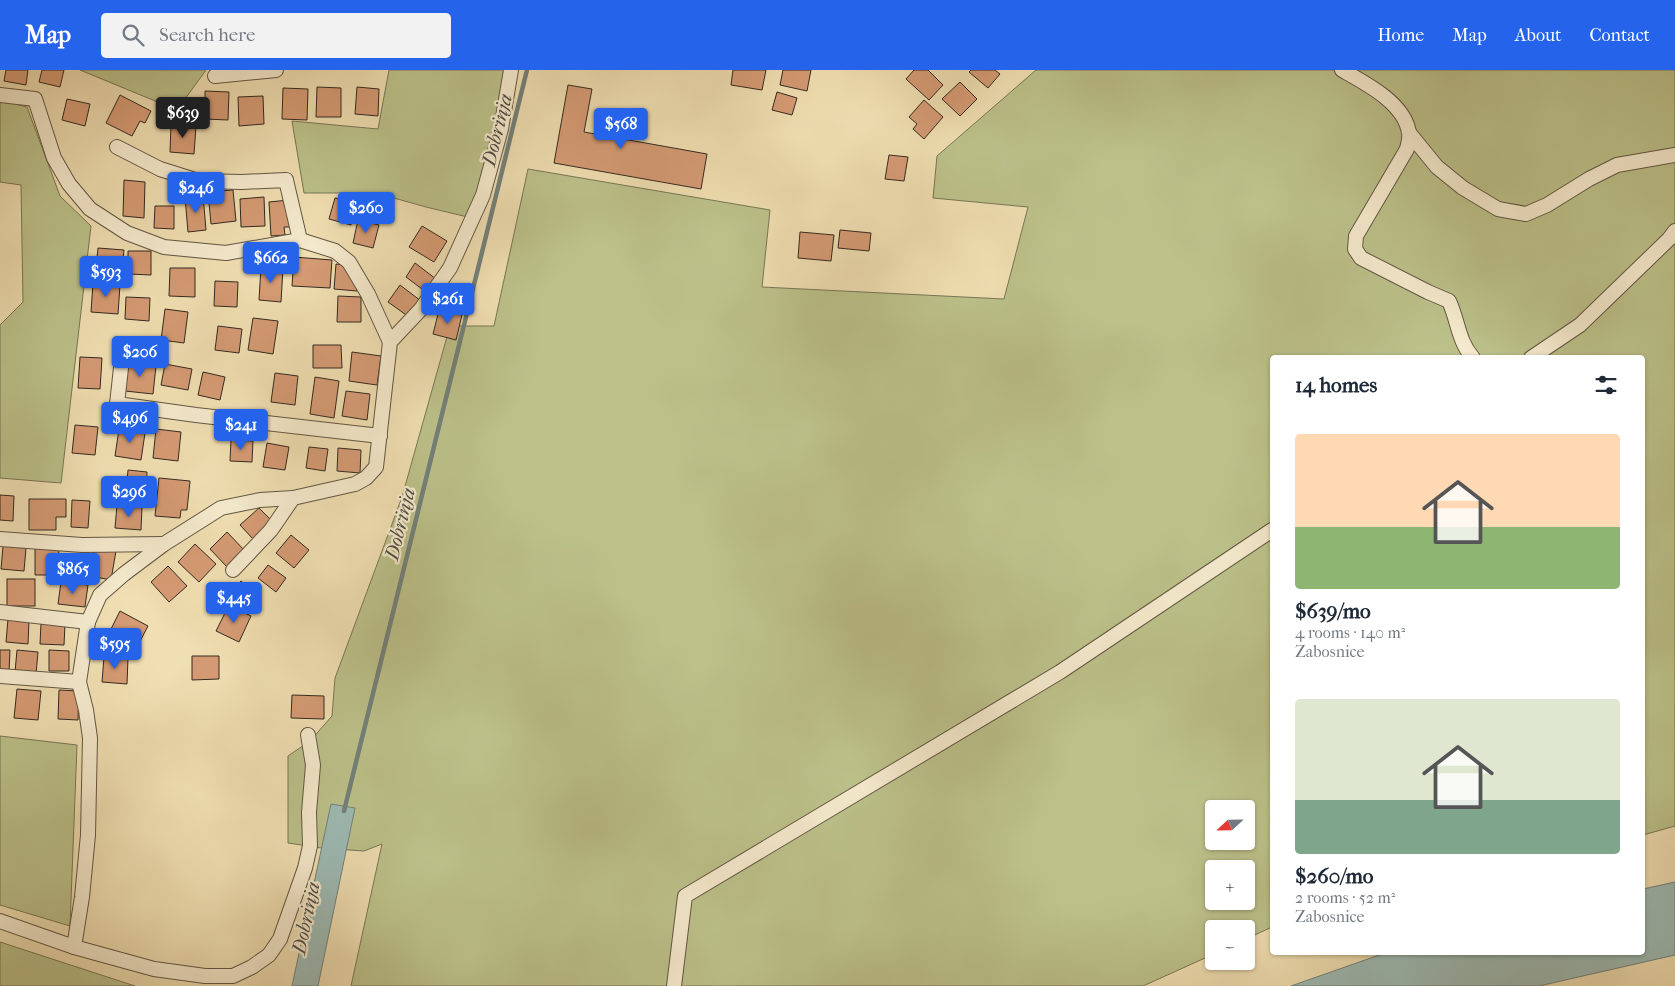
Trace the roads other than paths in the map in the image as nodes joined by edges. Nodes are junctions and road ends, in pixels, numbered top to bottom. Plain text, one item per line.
1 (276, 70) edge
2 (512, 70) edge
3 (1342, 70) edge
4 (215, 76) dead end
5 (0, 95) edge
6 (1410, 134) junction
7 (117, 147) dead end
8 (1675, 155) edge
9 (1675, 231) edge
10 (300, 240) junction
11 (390, 342) junction
12 (123, 350) dead end
13 (1471, 355) edge
14 (1536, 355) edge
15 (380, 436) junction
16 (293, 498) junction
17 (1270, 531) edge
18 (0, 538) edge
19 (164, 544) junction
20 (233, 570) dead end
21 (0, 612) edge
22 (88, 622) junction
23 (0, 676) edge
24 (79, 682) junction
25 (308, 734) dead end
26 (0, 922) edge
27 (74, 947) junction
28 (674, 986) edge

1 - 4 street
2 - 11 street
3 - 6 street
5 - 10 street
6 - 8 street
6 - 13 street
7 - 10 street
9 - 14 street
10 - 11 street
11 - 15 street
12 - 15 street
15 - 16 street
16 - 19 street
16 - 20 street
17 - 28 street
18 - 19 street
19 - 22 street
21 - 22 street
22 - 24 street
23 - 24 street
24 - 27 street
25 - 27 street
26 - 27 street

